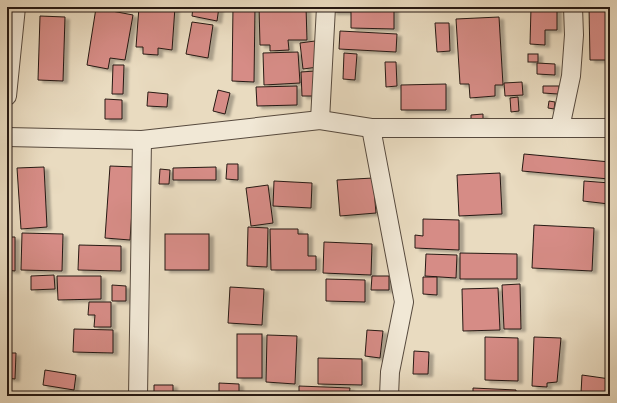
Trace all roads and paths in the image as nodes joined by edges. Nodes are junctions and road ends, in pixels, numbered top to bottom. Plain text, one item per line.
1 (16, 7) edge
2 (326, 7) edge
3 (573, 7) edge
4 (7, 96) edge
5 (320, 120) junction
6 (371, 128) junction
7 (560, 128) junction
8 (610, 128) edge
9 (7, 137) edge
10 (142, 140) junction
11 (138, 396) edge
12 (389, 396) edge

1 - 4 street
2 - 5 street
3 - 7 street
5 - 6 street
5 - 10 street
6 - 7 street
6 - 12 street
7 - 8 street
9 - 10 street
10 - 11 street

